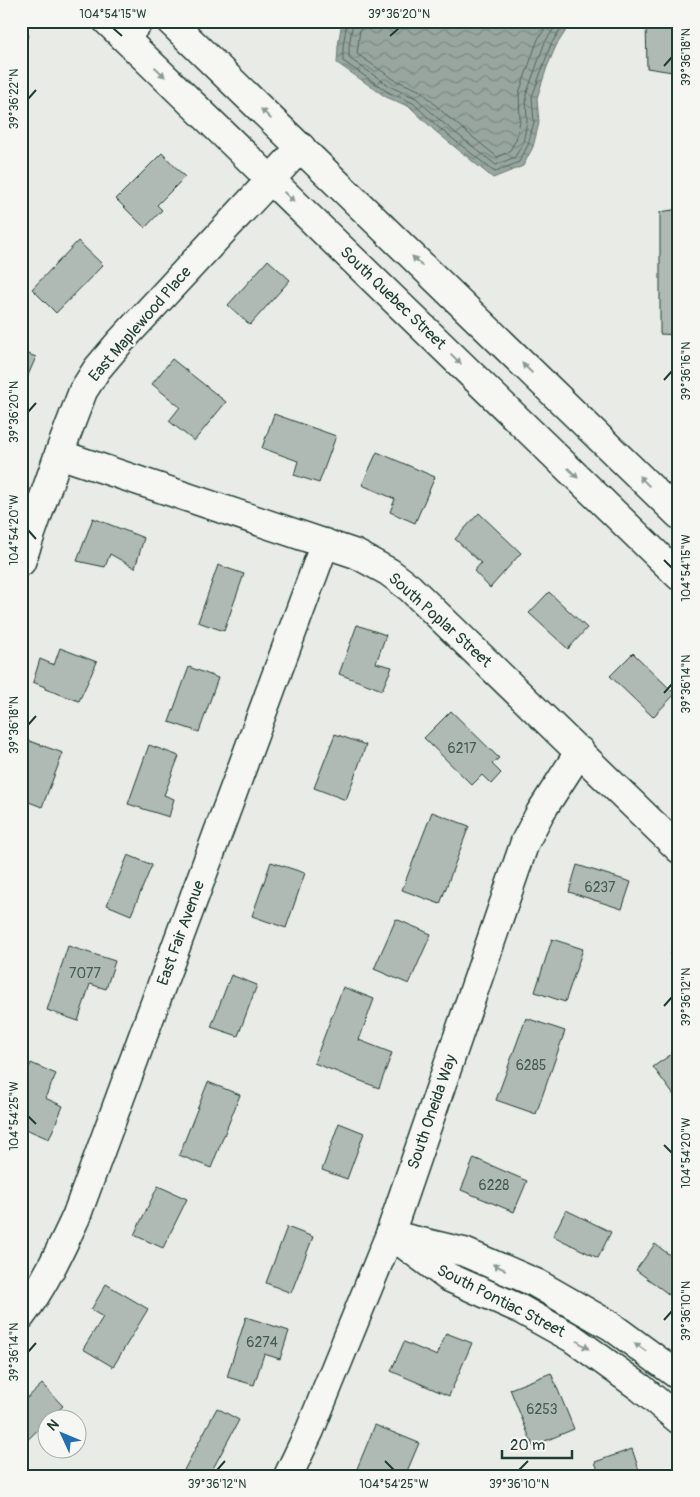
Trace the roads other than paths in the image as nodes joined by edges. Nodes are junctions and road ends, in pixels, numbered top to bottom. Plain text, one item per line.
1 (170, 21) edge
2 (124, 27) edge
3 (301, 147) junction
4 (270, 179) junction
5 (59, 454) junction
6 (679, 516) edge
7 (325, 543) junction
8 (21, 562) edge
9 (679, 576) edge
10 (580, 751) junction
11 (679, 849) edge
12 (390, 1234) junction
13 (21, 1316) edge
14 (679, 1376) edge
15 (679, 1420) edge
16 (288, 1476) edge

3 -> 1 street
2 -> 4 street, South Quebec Street
3 - 4 street, East Maplewood Place
6 -> 3 street
4 - 5 street, East Maplewood Place
4 -> 9 street, South Quebec Street
5 - 7 street, South Poplar Street
5 - 8 street, East Maplewood Place
7 - 10 street, South Poplar Street
7 - 13 street, East Fair Avenue
10 - 11 street, South Poplar Street
10 - 12 street, South Oneida Way
14 -> 12 street, South Pontiac Street
12 -> 15 street, South Pontiac Street
12 - 16 street, South Oneida Way

